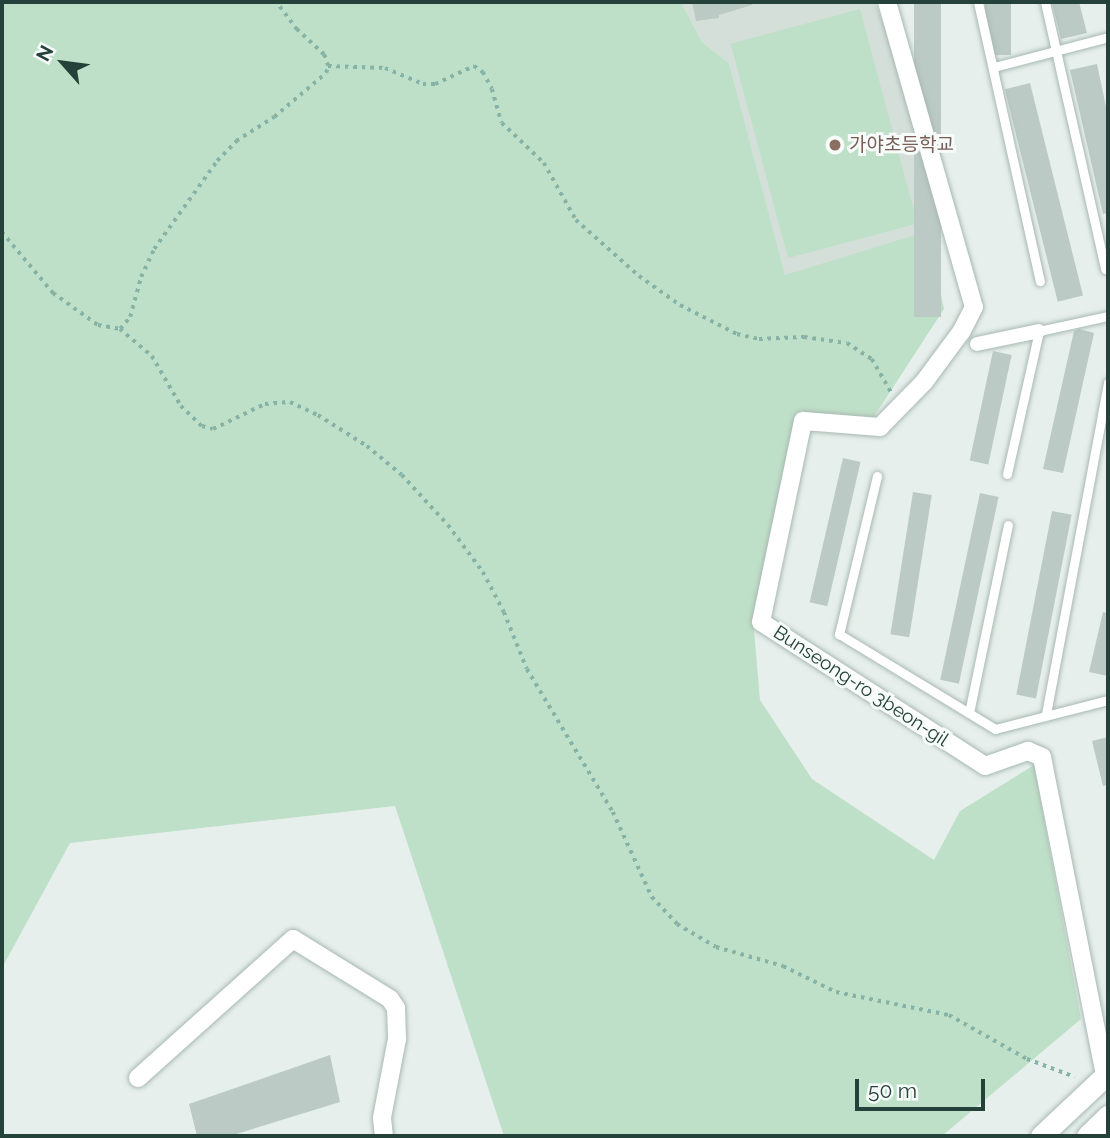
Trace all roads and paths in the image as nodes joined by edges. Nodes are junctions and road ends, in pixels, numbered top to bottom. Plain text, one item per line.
1 (276, 2) edge
2 (887, 2) edge
3 (978, 2) edge
4 (1045, 2) edge
5 (1108, 37) edge
6 (1057, 50) junction
7 (328, 66) junction
8 (994, 67) junction
9 (2, 232) edge
10 (1105, 269) dead end
11 (1040, 281) dead end
12 (1108, 316) edge
13 (120, 330) junction
14 (1039, 331) junction
15 (977, 344) dead end
16 (1108, 383) edge
17 (897, 410) junction
18 (1007, 474) dead end
19 (877, 476) dead end
20 (1008, 525) dead end
21 (1108, 700) edge
22 (969, 713) junction
23 (1046, 714) junction
24 (1104, 1077) edge
25 (138, 1078) dead end
26 (1108, 1116) edge
27 (384, 1136) edge
28 (1041, 1136) edge
29 (1087, 1136) edge

1 - 7 path
2 - 17 street, Bunseong-ro 3beon-gil
3 - 8 lane
4 - 6 lane
5 - 6 lane
6 - 8 lane
6 - 10 lane
7 - 13 path
7 - 17 path
8 - 11 lane
9 - 13 path
12 - 14 lane
13 - 24 path
14 - 15 street
14 - 18 lane
16 - 23 lane
17 - 24 street, Bunseong-ro 3beon-gil
19 - 22 lane
20 - 22 lane
21 - 23 lane
22 - 23 lane
24 - 28 main road
25 - 27 street
26 - 29 main road

